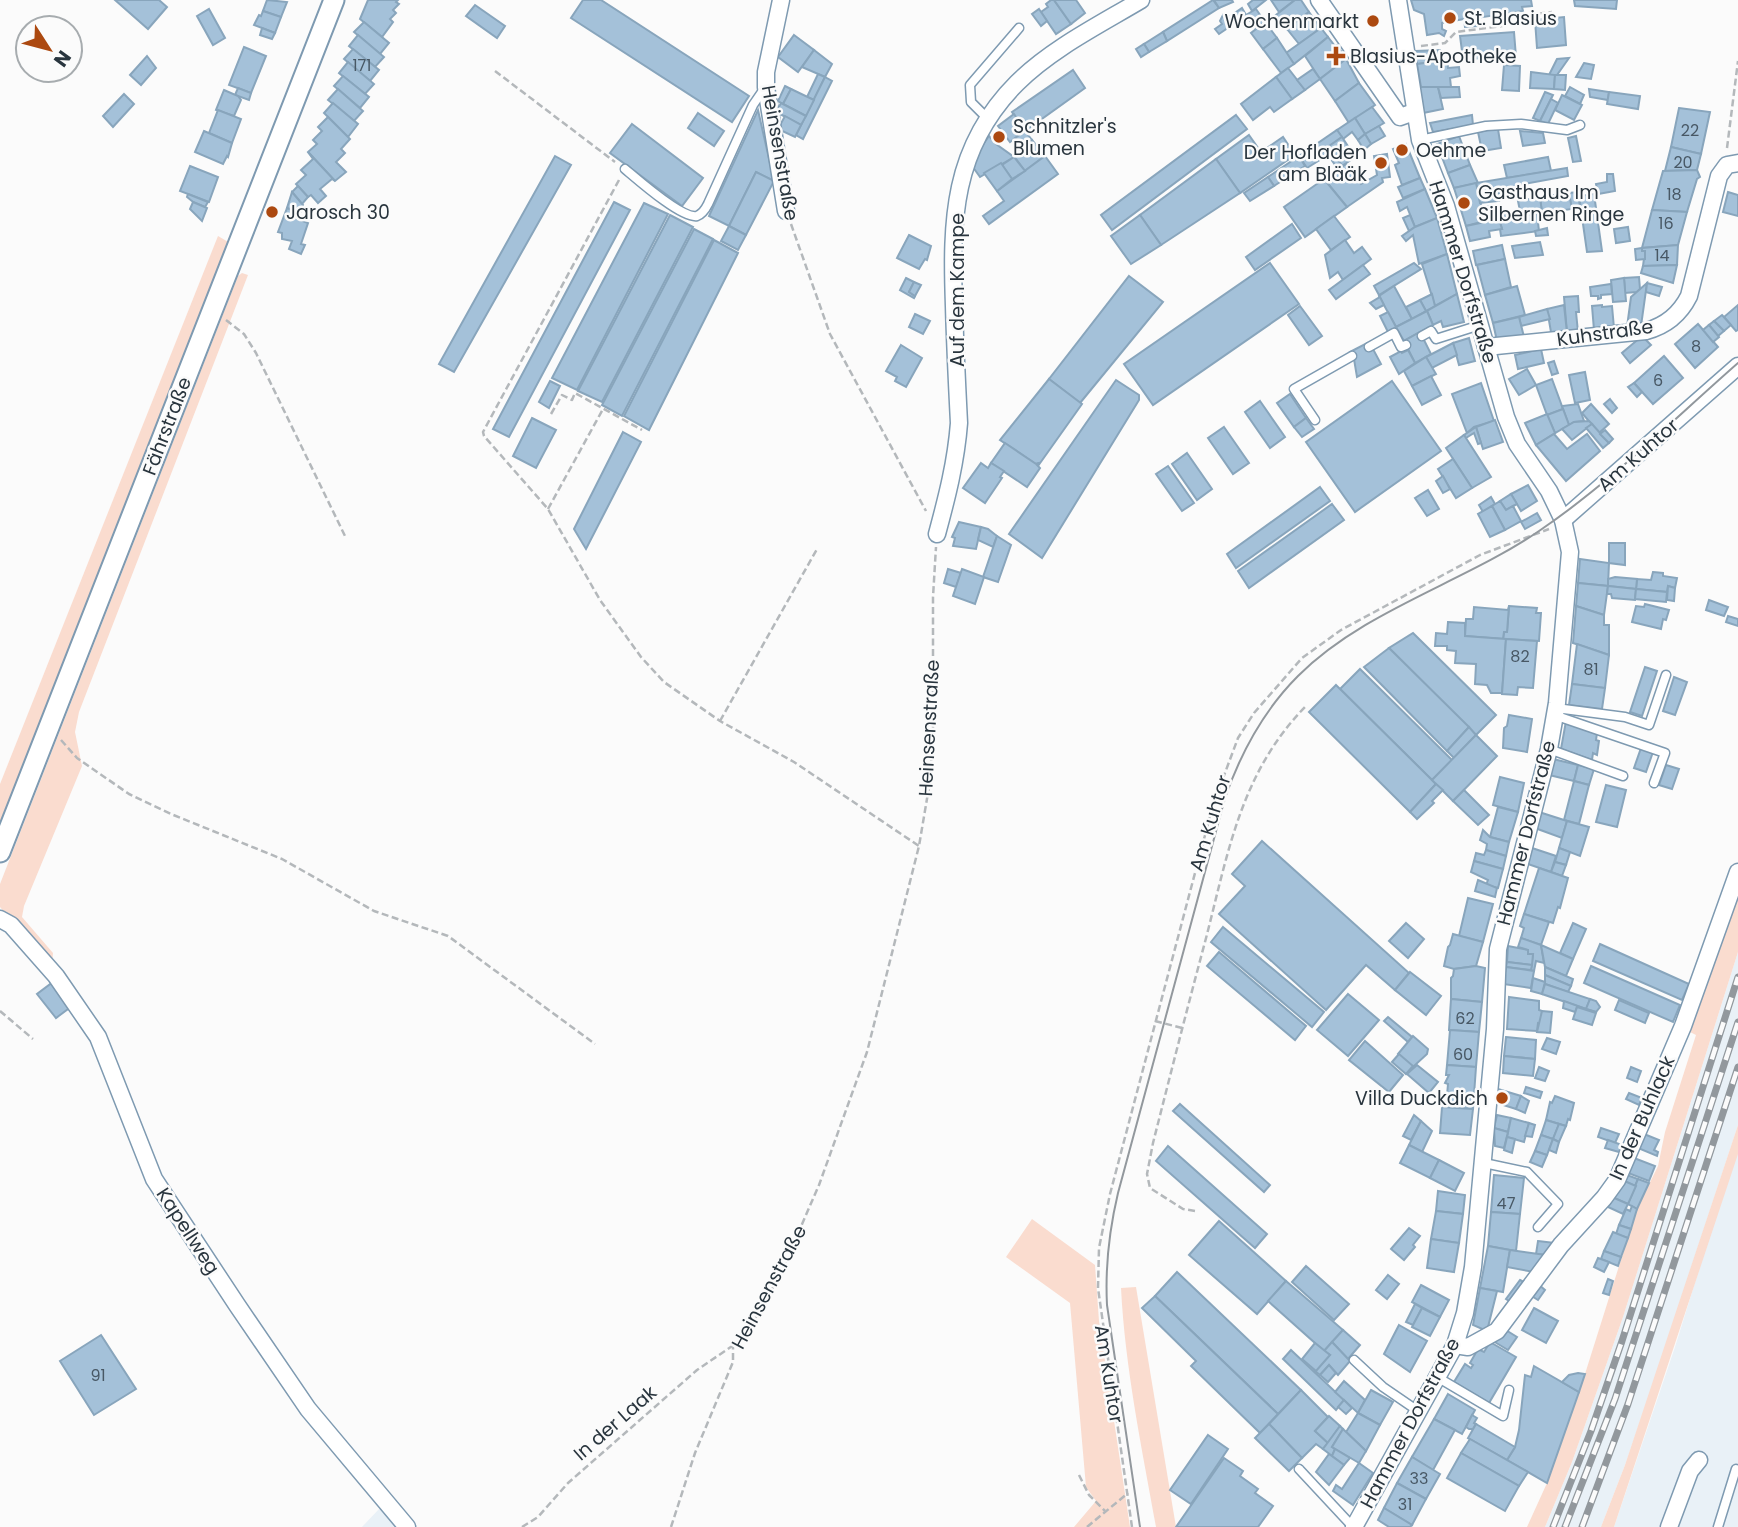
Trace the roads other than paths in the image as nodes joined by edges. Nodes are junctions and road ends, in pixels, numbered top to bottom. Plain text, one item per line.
1 (334, 0) edge
2 (781, 0) edge
3 (1141, 0) edge
4 (1318, 0) edge
5 (1398, 0) edge
6 (1019, 28) dead end
7 (766, 87) junction
8 (1414, 112) junction
9 (988, 119) junction
10 (1580, 125) dead end
11 (1420, 140) junction
12 (1734, 164) edge
13 (625, 169) road end
14 (786, 211) road end
15 (1480, 325) junction
16 (1422, 336) dead end
17 (1406, 345) dead end
18 (1370, 346) dead end
19 (1486, 347) junction
20 (1352, 356) dead end
21 (1738, 366) edge
22 (1315, 420) dead end
23 (1563, 520) junction
24 (937, 534) road end
25 (1666, 675) dead end
26 (1555, 712) junction
27 (1549, 749) junction
28 (1623, 776) dead end
29 (1654, 783) dead end
30 (0, 852) edge
31 (1738, 872) edge
32 (0, 919) edge
33 (1484, 1163) junction
34 (1538, 1227) dead end
35 (1455, 1345) junction
36 (1353, 1360) dead end
37 (1437, 1377) junction
38 (1509, 1390) dead end
39 (1418, 1411) junction
40 (1699, 1460) dead end
41 (1299, 1469) dead end
42 (1738, 1469) edge
43 (407, 1527) edge
44 (1354, 1527) edge
45 (1669, 1527) edge
46 (1718, 1527) edge

1 - 30 street, Fährstraße
2 - 7 street, Heinsenstraße
3 - 9 street, Auf dem Kampe
4 - 8 street
5 - 8 street, Hammer Dorfstraße
6 - 9 lane
7 - 13 lane
7 - 14 street, Heinsenstraße
8 - 11 street, Hammer Dorfstraße
9 - 24 street, Auf dem Kampe
10 - 11 lane
11 - 15 street, Hammer Dorfstraße
12 - 19 street, Kuhstraße
15 - 16 lane
15 - 19 street, Hammer Dorfstraße
17 - 18 lane
19 - 23 street, Hammer Dorfstraße
20 - 22 lane
21 - 23 street, Am Kuhtor
23 - 26 street, Hammer Dorfstraße
25 - 26 lane
26 - 27 street, Hammer Dorfstraße
26 - 29 lane
27 - 28 lane
27 - 33 street, Hammer Dorfstraße
31 - 35 street, In der Buhlack
32 - 43 street, Kapellweg
33 - 34 lane
33 - 35 street, Hammer Dorfstraße
35 - 37 street, Hammer Dorfstraße
36 - 39 lane
37 - 38 lane
37 - 39 street, Hammer Dorfstraße
39 - 44 street, Hammer Dorfstraße
40 - 45 street
41 - 44 lane
42 - 46 lane

